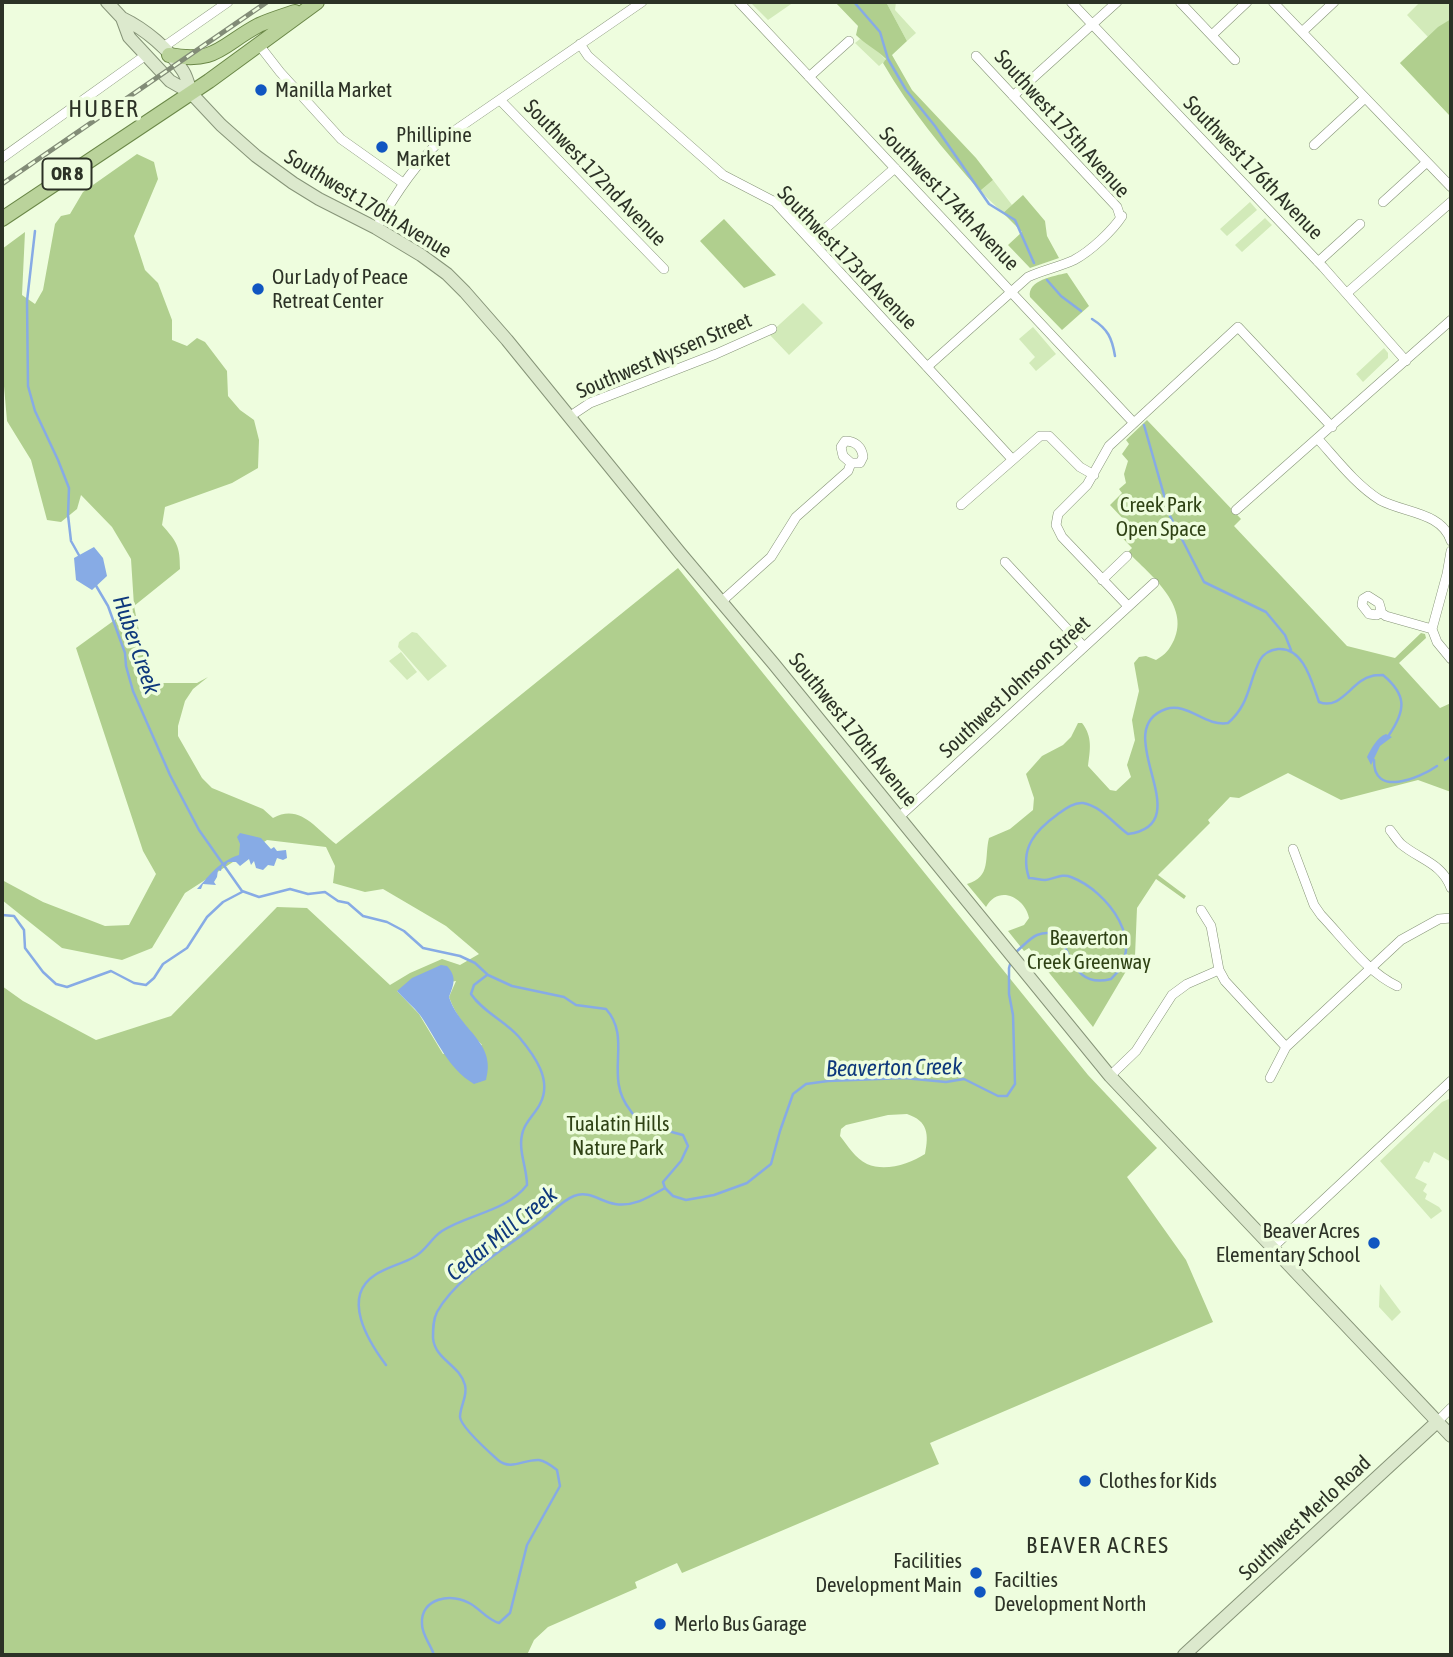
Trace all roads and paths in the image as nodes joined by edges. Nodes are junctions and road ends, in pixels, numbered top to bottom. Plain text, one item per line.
1 (107, 2) edge
2 (228, 2) edge
3 (642, 2) edge
4 (738, 2) edge
5 (1071, 2) edge
6 (1117, 2) edge
7 (1180, 2) edge
8 (1247, 2) edge
9 (1273, 2) edge
10 (1334, 2) edge
11 (313, 4) edge
12 (122, 18) junction
13 (1092, 24) junction
14 (1302, 32) junction
15 (1212, 35) junction
16 (849, 41) dead end
17 (580, 44) junction
18 (259, 45) junction
19 (165, 52) junction
20 (146, 55) junction
21 (976, 57) dead end
22 (1235, 60) dead end
23 (809, 77) junction
24 (191, 93) junction
25 (1013, 96) junction
26 (1365, 98) junction
27 (500, 100) junction
28 (1314, 145) dead end
29 (2, 158) edge
30 (1427, 162) junction
31 (895, 168) junction
32 (403, 183) junction
33 (1451, 187) edge
34 (1382, 202) dead end
35 (1451, 202) edge
36 (2, 219) edge
37 (1360, 224) dead end
38 (376, 228) junction
39 (811, 241) junction
40 (1318, 262) junction
41 (664, 270) dead end
42 (1011, 290) junction
43 (1346, 293) junction
44 (1451, 320) edge
45 (772, 329) dead end
46 (1406, 361) junction
47 (927, 367) junction
48 (569, 417) junction
49 (1133, 422) junction
50 (1332, 427) junction
51 (1318, 439) junction
52 (1012, 459) junction
53 (851, 463) dead end
54 (1094, 475) junction
55 (961, 505) dead end
56 (1236, 510) dead end
57 (1451, 541) edge
58 (1451, 551) edge
59 (1127, 556) dead end
60 (1005, 562) dead end
61 (1449, 575) edge
62 (1102, 580) junction
63 (1154, 583) dead end
64 (721, 602) junction
65 (1128, 606) junction
66 (1380, 612) dead end
67 (1432, 629) junction
68 (1084, 647) junction
69 (1451, 659) edge
70 (899, 817) junction
71 (1390, 830) dead end
72 (1293, 849) dead end
73 (1451, 888) edge
74 (1201, 910) dead end
75 (1451, 918) edge
76 (1371, 968) junction
77 (1219, 970) junction
78 (1397, 986) dead end
79 (1286, 1047) junction
80 (1110, 1076) junction
81 (1269, 1077) dead end
82 (1451, 1081) edge
83 (1272, 1248) junction
84 (1451, 1408) edge
85 (1437, 1422) junction
86 (1451, 1436) edge
87 (1184, 1655) edge

1 - 12 main road, Southwest 170th Avenue
2 - 19 street
3 - 17 street
4 - 23 street, Southwest 174th Avenue
5 - 13 street, Southwest 176th Avenue
6 - 13 street
7 - 15 street
8 - 15 street
9 - 14 street
10 - 14 street
11 - 18 main road, OR 8
11 - 19 main road
12 - 19 main road, Southwest 170th Avenue
12 - 20 main road, Southwest 170th Avenue
13 - 25 street
13 - 40 street, Southwest 176th Avenue
14 - 26 street
15 - 22 street
16 - 23 street
17 - 27 street
17 - 39 street, Southwest 173rd Avenue
18 - 24 main road, OR 8
18 - 32 street
19 - 24 main road, Southwest 170th Avenue
20 - 24 main road, Southwest 170th Avenue
20 - 29 street
21 - 25 street, Southwest 175th Avenue
23 - 31 street, Southwest 174th Avenue
24 - 36 main road, OR 8
24 - 38 main road, Southwest 170th Avenue
25 - 42 street, Southwest 175th Avenue
26 - 28 street
26 - 30 street
27 - 32 street
27 - 41 street, Southwest 172nd Avenue
30 - 33 street
30 - 34 street
31 - 39 street
31 - 42 street, Southwest 174th Avenue
32 - 38 street
35 - 43 street
37 - 40 street
38 - 48 main road, Southwest 170th Avenue
39 - 47 street, Southwest 173rd Avenue
40 - 43 street, Southwest 176th Avenue
42 - 47 street
42 - 49 street, Southwest 174th Avenue
43 - 46 street, Southwest 176th Avenue
44 - 46 street
45 - 48 street, Southwest Nyssen Street
46 - 50 street
47 - 52 street, Southwest 173rd Avenue
48 - 64 main road, Southwest 170th Avenue
49 - 50 street
49 - 54 street
50 - 51 street
51 - 56 street
51 - 57 street
52 - 54 street
52 - 55 street
53 - 64 street
54 - 62 street
58 - 61 street
59 - 62 street
60 - 68 street
61 - 67 street
62 - 65 street
63 - 65 street, Southwest Johnson Street
64 - 70 main road, Southwest 170th Avenue
65 - 68 street, Southwest Johnson Street
66 - 67 street
67 - 69 street
68 - 70 street, Southwest Johnson Street
70 - 80 main road, Southwest 170th Avenue
71 - 73 street
72 - 76 street
74 - 77 street
75 - 76 street
76 - 78 street
76 - 79 street
77 - 79 street
77 - 80 street
79 - 81 street
80 - 83 main road, Southwest 170th Avenue
82 - 83 street
83 - 85 main road, Southwest 170th Avenue
84 - 85 street, Southwest Merlo Road
85 - 86 main road, Southwest 170th Avenue
85 - 87 main road, Southwest Merlo Road

